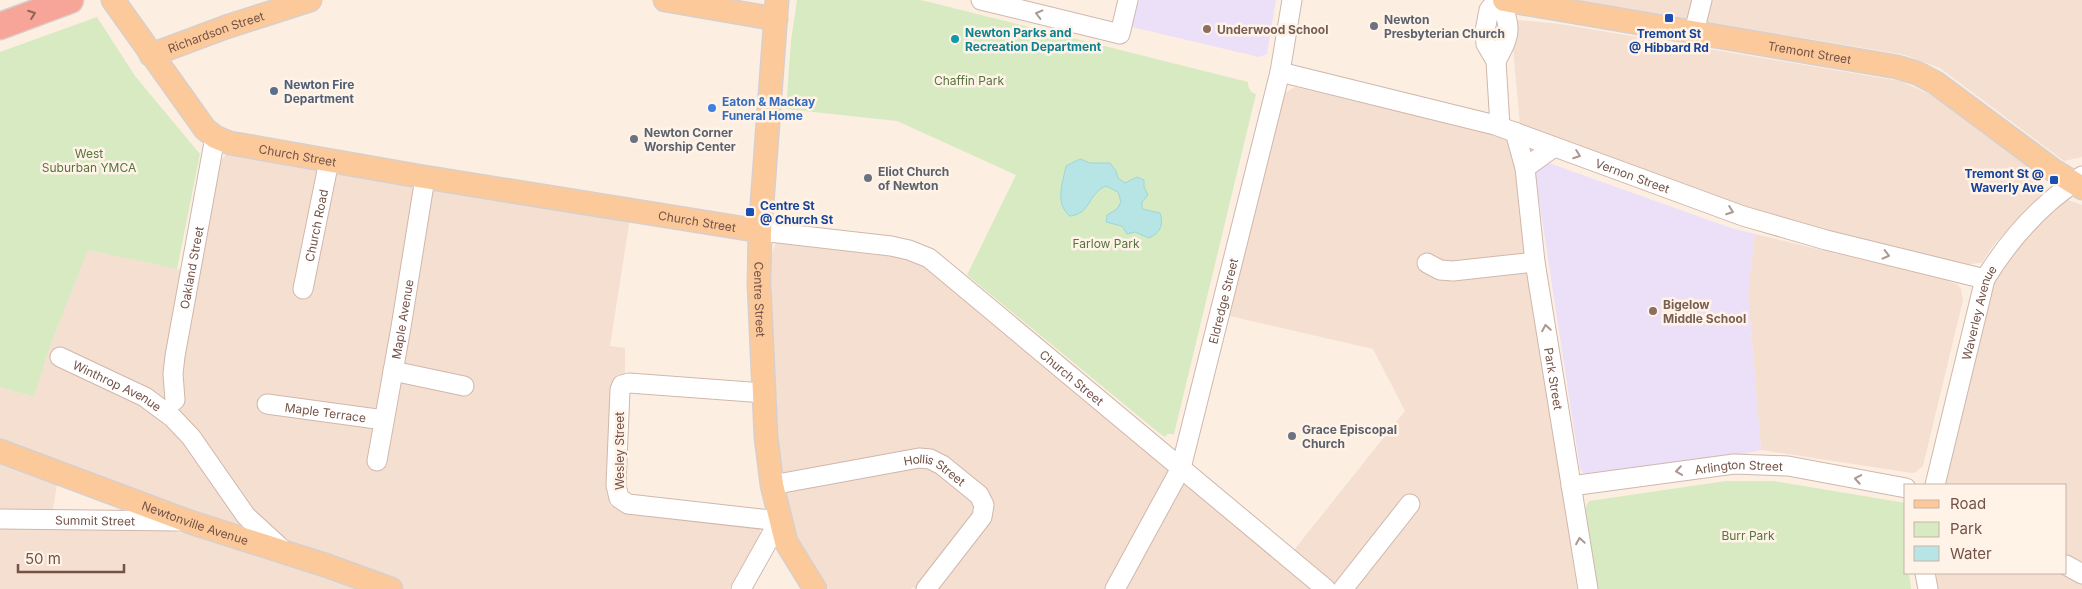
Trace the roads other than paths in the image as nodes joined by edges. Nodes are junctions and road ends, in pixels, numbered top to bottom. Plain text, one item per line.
1 (310, 0) edge
2 (665, 0) edge
3 (1128, 0) edge
4 (1292, 0) edge
5 (1498, 0) edge
6 (1504, 0) edge
7 (1702, 0) edge
8 (70, 1) edge
9 (988, 2) edge
10 (116, 4) edge
11 (776, 9) edge
12 (0, 26) edge
13 (1694, 32) junction
14 (151, 55) junction
15 (1280, 72) junction
16 (1507, 129) junction
17 (215, 137) junction
18 (1554, 146) junction
19 (329, 161) junction
20 (1525, 168) junction
21 (425, 178) junction
22 (2079, 182) edge
23 (760, 231) junction
24 (1535, 262) junction
25 (1428, 263) dead end
26 (1985, 279) junction
27 (303, 289) dead end
28 (60, 357) dead end
29 (393, 370) junction
30 (464, 386) dead end
31 (765, 393) junction
32 (267, 404) dead end
33 (174, 408) junction
34 (384, 420) junction
35 (0, 451) edge
36 (377, 461) dead end
37 (1181, 468) junction
38 (1935, 484) edge
39 (772, 485) junction
40 (1571, 486) junction
41 (1904, 488) edge
42 (1410, 504) dead end
43 (0, 519) edge
44 (779, 520) junction
45 (190, 522) junction
46 (285, 552) junction
47 (2067, 566) edge
48 (1925, 574) edge
49 (2082, 574) edge
50 (391, 589) edge
51 (741, 589) edge
52 (815, 589) edge
53 (926, 589) edge
54 (1115, 589) edge
55 (1326, 589) edge
56 (1343, 589) edge
57 (1588, 589) edge
58 (1928, 589) edge

1 - 14 main road, Richardson Street
2 - 11 main road
3 -> 9 street
4 - 15 street, Eldredge Street
5 - 16 street, Park Street
6 - 13 main road, Tremont Street
7 - 13 street
12 -> 8 highway
10 - 14 main road, Church Street
11 - 23 main road, Centre Street
13 - 22 main road, Tremont Street
14 - 17 main road, Church Street
15 - 16 street, Vernon Street
15 - 37 street, Eldredge Street
16 - 18 street, Vernon Street
16 - 20 street, Park Street
17 - 19 main road, Church Street
17 - 33 street, Oakland Street
18 - 20 street
18 -> 26 street, Vernon Street
19 - 21 main road, Church Street
19 - 27 street, Church Road
20 - 24 street, Park Street
21 - 23 main road, Church Street
21 - 29 street, Maple Avenue
22 - 26 street, Waverley Avenue
23 - 31 main road, Centre Street
23 - 37 street, Church Street
24 - 25 street
40 -> 24 street, Park Street
26 - 38 street, Waverley Avenue
28 - 33 street, Winthrop Avenue
29 - 30 street
29 - 34 street, Maple Avenue
31 - 39 main road, Centre Street
31 - 44 street, Wesley Street
32 - 34 street, Maple Terrace
33 - 46 street
34 - 36 street, Maple Avenue
35 - 45 main road, Newtonville Avenue
37 - 54 street, Eldredge Street
37 - 55 street, Church Street
39 - 44 main road, Centre Street
39 - 53 street, Hollis Street
41 -> 40 street, Arlington Street
57 -> 40 street, Park Street
42 - 56 street
43 - 45 street, Summit Street
44 - 51 street
44 - 52 main road, Centre Street
45 - 46 main road, Newtonville Avenue
46 - 50 main road, Newtonville Avenue
47 - 49 street
48 - 58 street

